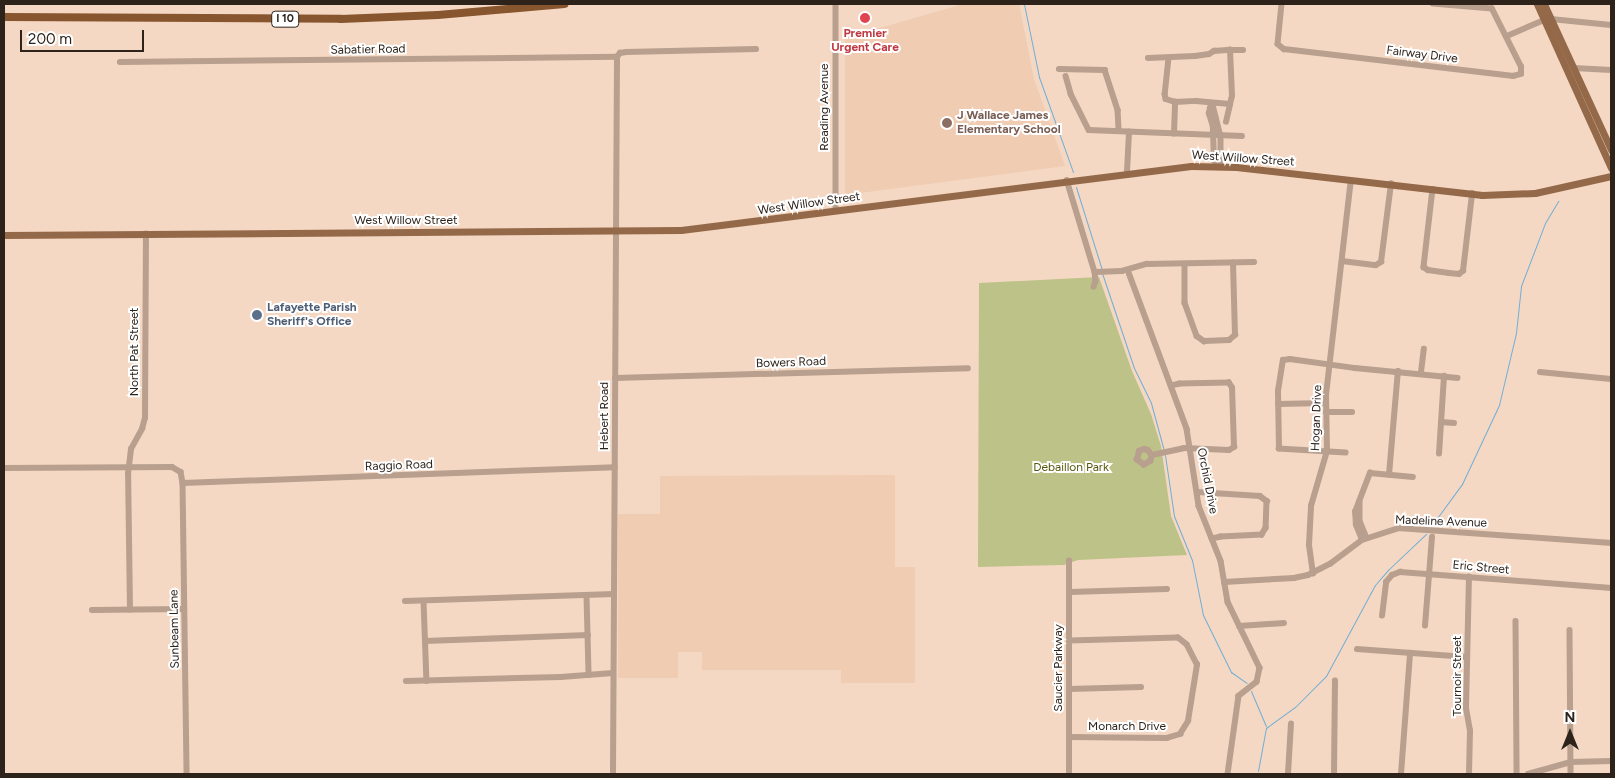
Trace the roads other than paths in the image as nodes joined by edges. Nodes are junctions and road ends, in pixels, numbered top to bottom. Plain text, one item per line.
1 (565, 4) edge
2 (836, 4) edge
3 (1282, 4) edge
4 (1433, 4) edge
5 (1536, 4) edge
6 (1544, 4) edge
7 (4, 17) edge
8 (1548, 19) junction
9 (1611, 25) edge
10 (1507, 36) junction
11 (756, 49) dead end
12 (1230, 50) junction
13 (1243, 50) dead end
14 (617, 57) junction
15 (1148, 58) dead end
16 (1169, 58) junction
17 (120, 62) dead end
18 (1570, 68) junction
19 (1059, 69) dead end
20 (1611, 70) edge
21 (1066, 76) dead end
22 (1176, 102) junction
23 (1230, 104) junction
24 (1213, 105) junction
25 (1226, 122) dead end
26 (1119, 131) junction
27 (1129, 132) junction
28 (1174, 134) junction
29 (1212, 136) junction
30 (1221, 136) junction
31 (1242, 136) dead end
32 (1221, 146) junction
33 (1213, 149) junction
34 (1611, 150) edge
35 (1217, 165) junction
36 (1611, 168) edge
37 (1127, 172) junction
38 (1611, 176) edge
39 (1067, 180) junction
40 (1351, 180) junction
41 (1391, 184) junction
42 (1432, 189) junction
43 (1472, 194) junction
44 (836, 211) junction
45 (616, 231) junction
46 (146, 234) junction
47 (4, 235) edge
48 (1342, 261) junction
49 (1254, 262) dead end
50 (1233, 263) junction
51 (1185, 264) junction
52 (1128, 270) junction
53 (1095, 272) junction
54 (1094, 287) dead end
55 (1424, 349) dead end
56 (1330, 364) junction
57 (968, 368) dead end
58 (1398, 371) junction
59 (1421, 372) junction
60 (1540, 372) dead end
61 (1444, 376) junction
62 (615, 378) junction
63 (1458, 378) dead end
64 (1611, 379) edge
65 (1172, 386) junction
66 (1326, 403) junction
67 (1278, 404) junction
68 (1326, 412) junction
69 (1352, 412) dead end
70 (1441, 422) junction
71 (1454, 423) dead end
72 (1190, 448) junction
73 (1327, 451) junction
74 (1346, 453) dead end
75 (1438, 454) dead end
76 (1152, 455) dead end
77 (129, 467) junction
78 (615, 467) junction
79 (4, 468) edge
80 (1389, 475) junction
81 (1413, 477) dead end
82 (183, 483) junction
83 (1197, 492) junction
84 (1432, 537) dead end
85 (1364, 539) junction
86 (1212, 540) junction
87 (1611, 543) edge
88 (1069, 561) dead end
89 (1313, 574) junction
90 (1428, 574) junction
91 (1469, 577) junction
92 (1224, 582) junction
93 (1611, 588) edge
94 (1167, 589) dead end
95 (1070, 592) junction
96 (614, 594) junction
97 (587, 596) junction
98 (405, 601) dead end
99 (424, 601) junction
100 (184, 609) junction
101 (92, 610) dead end
102 (130, 610) junction
103 (1382, 616) dead end
104 (1516, 621) dead end
105 (1284, 623) dead end
106 (1239, 626) junction
107 (1425, 626) dead end
108 (1570, 630) dead end
109 (588, 635) junction
110 (425, 641) junction
111 (1070, 641) junction
112 (1358, 649) dead end
113 (1410, 653) junction
114 (1467, 657) junction
115 (613, 673) junction
116 (589, 675) junction
117 (427, 681) junction
118 (1335, 681) dead end
119 (406, 682) dead end
120 (1141, 688) dead end
121 (1069, 689) junction
122 (1292, 724) dead end
123 (1069, 738) junction
124 (1611, 761) edge
125 (1571, 762) junction
126 (187, 774) edge
127 (613, 774) edge
128 (1069, 774) edge
129 (1228, 774) edge
130 (1288, 774) edge
131 (1334, 774) edge
132 (1401, 774) edge
133 (1469, 774) edge
134 (1516, 774) edge
135 (1528, 774) edge
136 (1571, 774) edge

1 - 7 highway, I 10
2 - 44 street, Reading Avenue
3 - 10 street, Fairway Drive
4 - 10 street
5 - 8 main road
6 - 8 main road
8 - 9 street
8 - 10 street
8 - 18 main road
11 - 14 street, Sabatier Road
12 - 13 street
12 - 16 street
12 - 23 street
14 - 17 street, Sabatier Road
14 - 45 street, Hebert Road
15 - 16 street
16 - 22 street
18 - 20 street
18 - 34 main road
18 - 36 main road
19 - 26 street
21 - 26 street
22 - 24 street
22 - 28 street
23 - 24 street
23 - 25 street
24 - 29 street
24 - 30 street
26 - 27 street
27 - 28 street
27 - 37 street
28 - 29 street
29 - 30 street
29 - 33 street
30 - 31 street
30 - 32 street
32 - 33 street
32 - 35 street
33 - 35 street
35 - 37 main road, West Willow Street
35 - 40 main road, West Willow Street
37 - 39 main road, West Willow Street
38 - 43 main road, West Willow Street
39 - 44 main road, West Willow Street
39 - 53 street
40 - 41 main road, West Willow Street
40 - 48 street, Hogan Drive
41 - 42 main road, West Willow Street
41 - 48 street
42 - 43 main road, West Willow Street
42 - 43 street
44 - 45 main road, West Willow Street
45 - 46 main road, West Willow Street
45 - 62 street, Hebert Road
46 - 47 main road, West Willow Street
46 - 77 street, North Pat Street
48 - 56 street, Hogan Drive
49 - 50 street
50 - 51 street
50 - 51 street
51 - 52 street
52 - 53 street
52 - 65 street, Orchid Drive
53 - 54 street
55 - 59 street
56 - 58 street
56 - 66 street, Hogan Drive
56 - 67 street
57 - 62 street, Bowers Road
58 - 59 street
58 - 80 street
59 - 61 street
60 - 64 street
61 - 63 street
61 - 70 street
62 - 78 street, Hebert Road
65 - 72 street, Orchid Drive
65 - 72 street
66 - 67 street
66 - 68 street, Hogan Drive
67 - 73 street
68 - 69 street
68 - 73 street, Hogan Drive
70 - 71 street
70 - 75 street
72 - 76 street
72 - 83 street, Orchid Drive
73 - 74 street
73 - 89 street, Hogan Drive
77 - 79 street
77 - 82 street
77 - 102 street, North Pat Street
78 - 82 street, Raggio Road
78 - 96 street, Hebert Road
80 - 81 street
80 - 85 street
82 - 100 street, Sunbeam Lane
83 - 86 street, Orchid Drive
83 - 86 street
84 - 90 street
85 - 87 street, Madeline Avenue
85 - 89 street, Madeline Avenue
86 - 92 street, Orchid Drive
88 - 95 street, Saucier Parkway
89 - 92 street, Madeline Avenue
90 - 91 street, Eric Street
90 - 103 street, Eric Street
90 - 107 street
91 - 93 street, Eric Street
91 - 114 street, Tournoir Street
92 - 106 street, Orchid Drive
94 - 95 street
95 - 111 street, Saucier Parkway
96 - 97 street
96 - 115 street, Hebert Road
97 - 99 street
97 - 109 street
98 - 99 street
99 - 110 street
100 - 102 street
100 - 126 street, Sunbeam Lane
101 - 102 street
104 - 134 street
105 - 106 street
106 - 129 street, Orchid Drive
108 - 125 street
109 - 110 street
109 - 116 street
110 - 117 street
111 - 121 street, Saucier Parkway
111 - 123 street, Monarch Drive
112 - 113 street
113 - 114 street
113 - 132 street
114 - 133 street, Tournoir Street
115 - 116 street
115 - 127 street, Hebert Road
116 - 117 street
117 - 119 street
118 - 131 street
120 - 121 street
121 - 123 street, Saucier Parkway
122 - 130 street
123 - 128 street, Saucier Parkway
124 - 125 street
125 - 135 street
125 - 136 street

